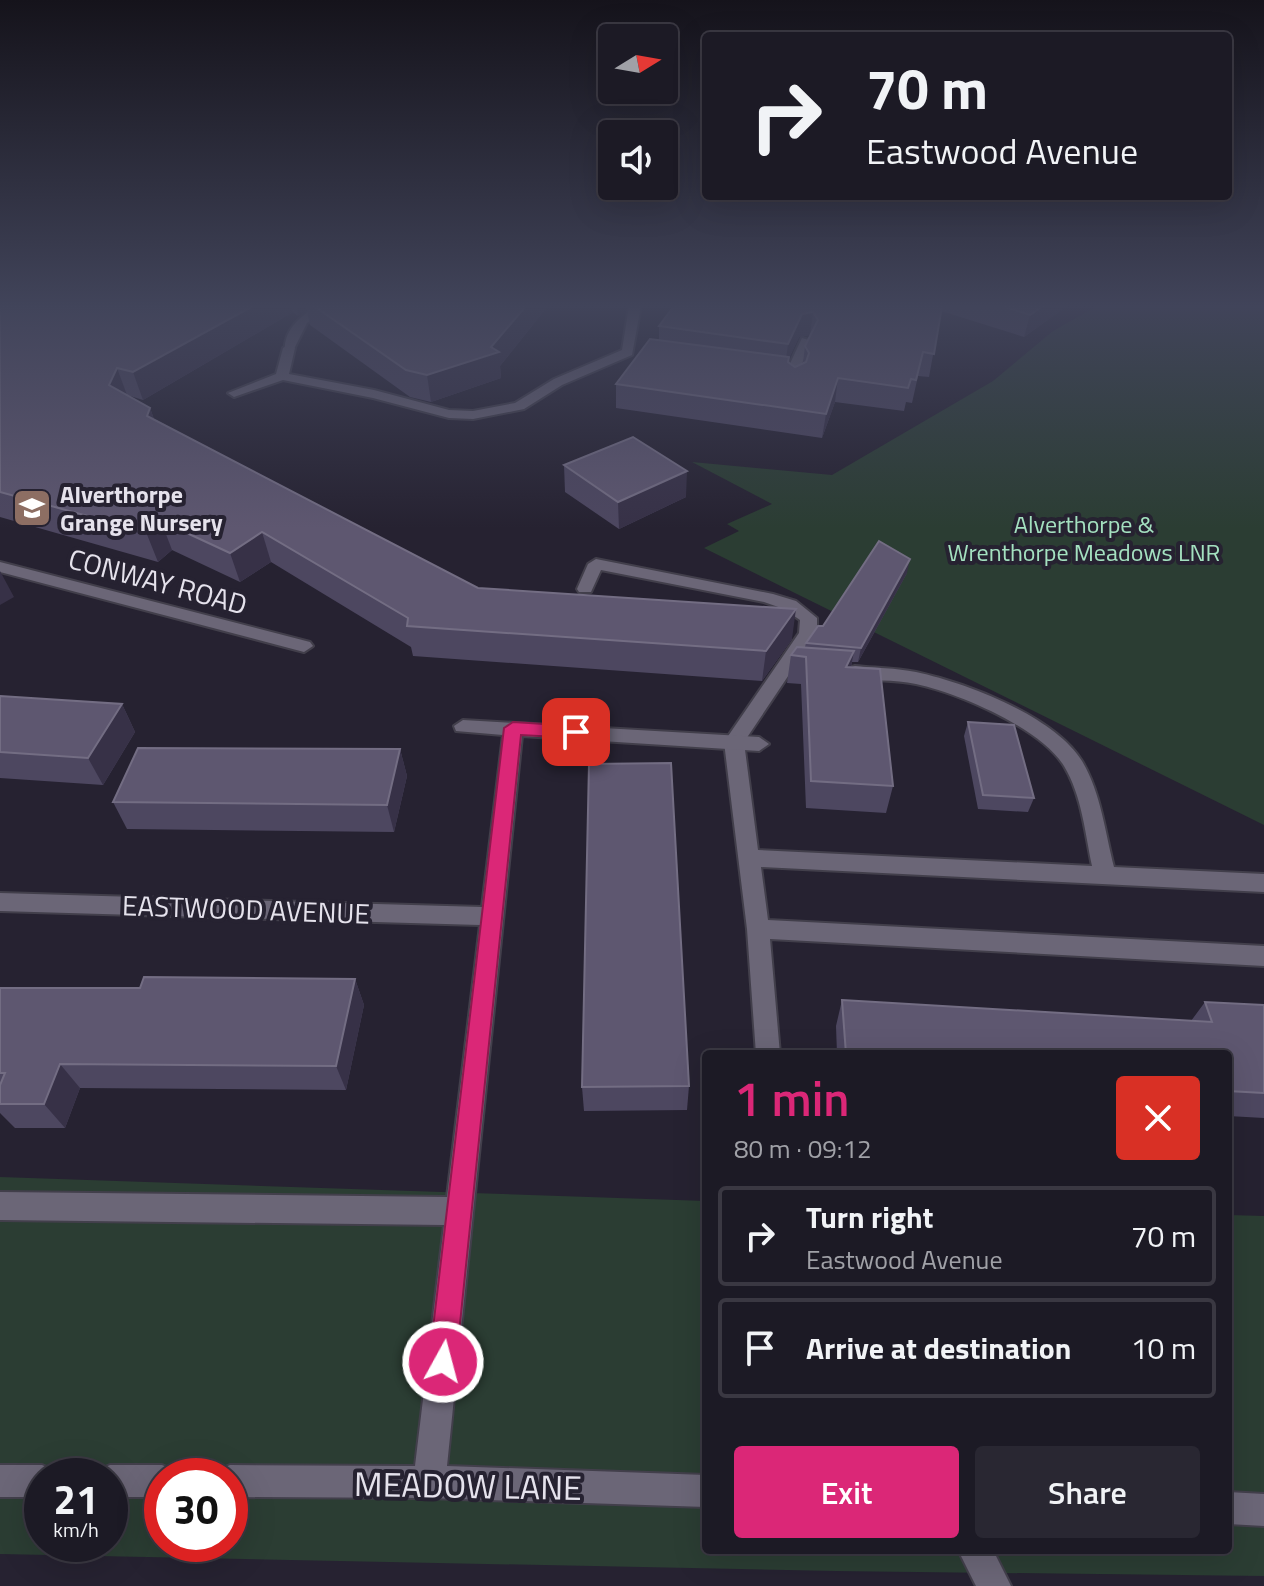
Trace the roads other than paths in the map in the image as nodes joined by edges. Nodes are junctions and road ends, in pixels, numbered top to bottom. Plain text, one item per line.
1 (271, 380) edge
2 (303, 380) edge
3 (563, 380) edge
4 (234, 393) dead end
5 (0, 567) edge
6 (585, 589) dead end
7 (304, 646) dead end
8 (830, 669) edge
9 (463, 726) dead end
10 (513, 728) junction
11 (734, 742) junction
12 (759, 744) dead end
13 (750, 858) junction
14 (1105, 875) junction
15 (1264, 883) edge
16 (0, 902) edge
17 (492, 916) junction
18 (758, 929) junction
19 (1264, 956) edge
20 (768, 1050) edge
21 (0, 1206) edge
22 (460, 1211) junction
23 (0, 1481) edge
24 (24, 1481) edge
25 (248, 1481) edge
26 (429, 1482) junction
27 (702, 1491) edge
28 (1232, 1508) edge
29 (1264, 1510) edge
30 (977, 1554) edge
31 (994, 1586) edge

1 - 4 street
2 - 3 street
5 - 7 street, CONWAY ROAD
6 - 11 street
8 - 14 street
9 - 10 street
10 - 11 street
10 - 17 street
11 - 12 street
11 - 13 street
13 - 14 street
13 - 18 street
14 - 15 street
16 - 17 street, EASTWOOD AVENUE
17 - 22 street
18 - 19 street
18 - 20 street
21 - 22 street
22 - 26 street
23 - 24 street
25 - 26 street, MEADOW LANE
26 - 27 street, MEADOW LANE
28 - 29 street
30 - 31 street

